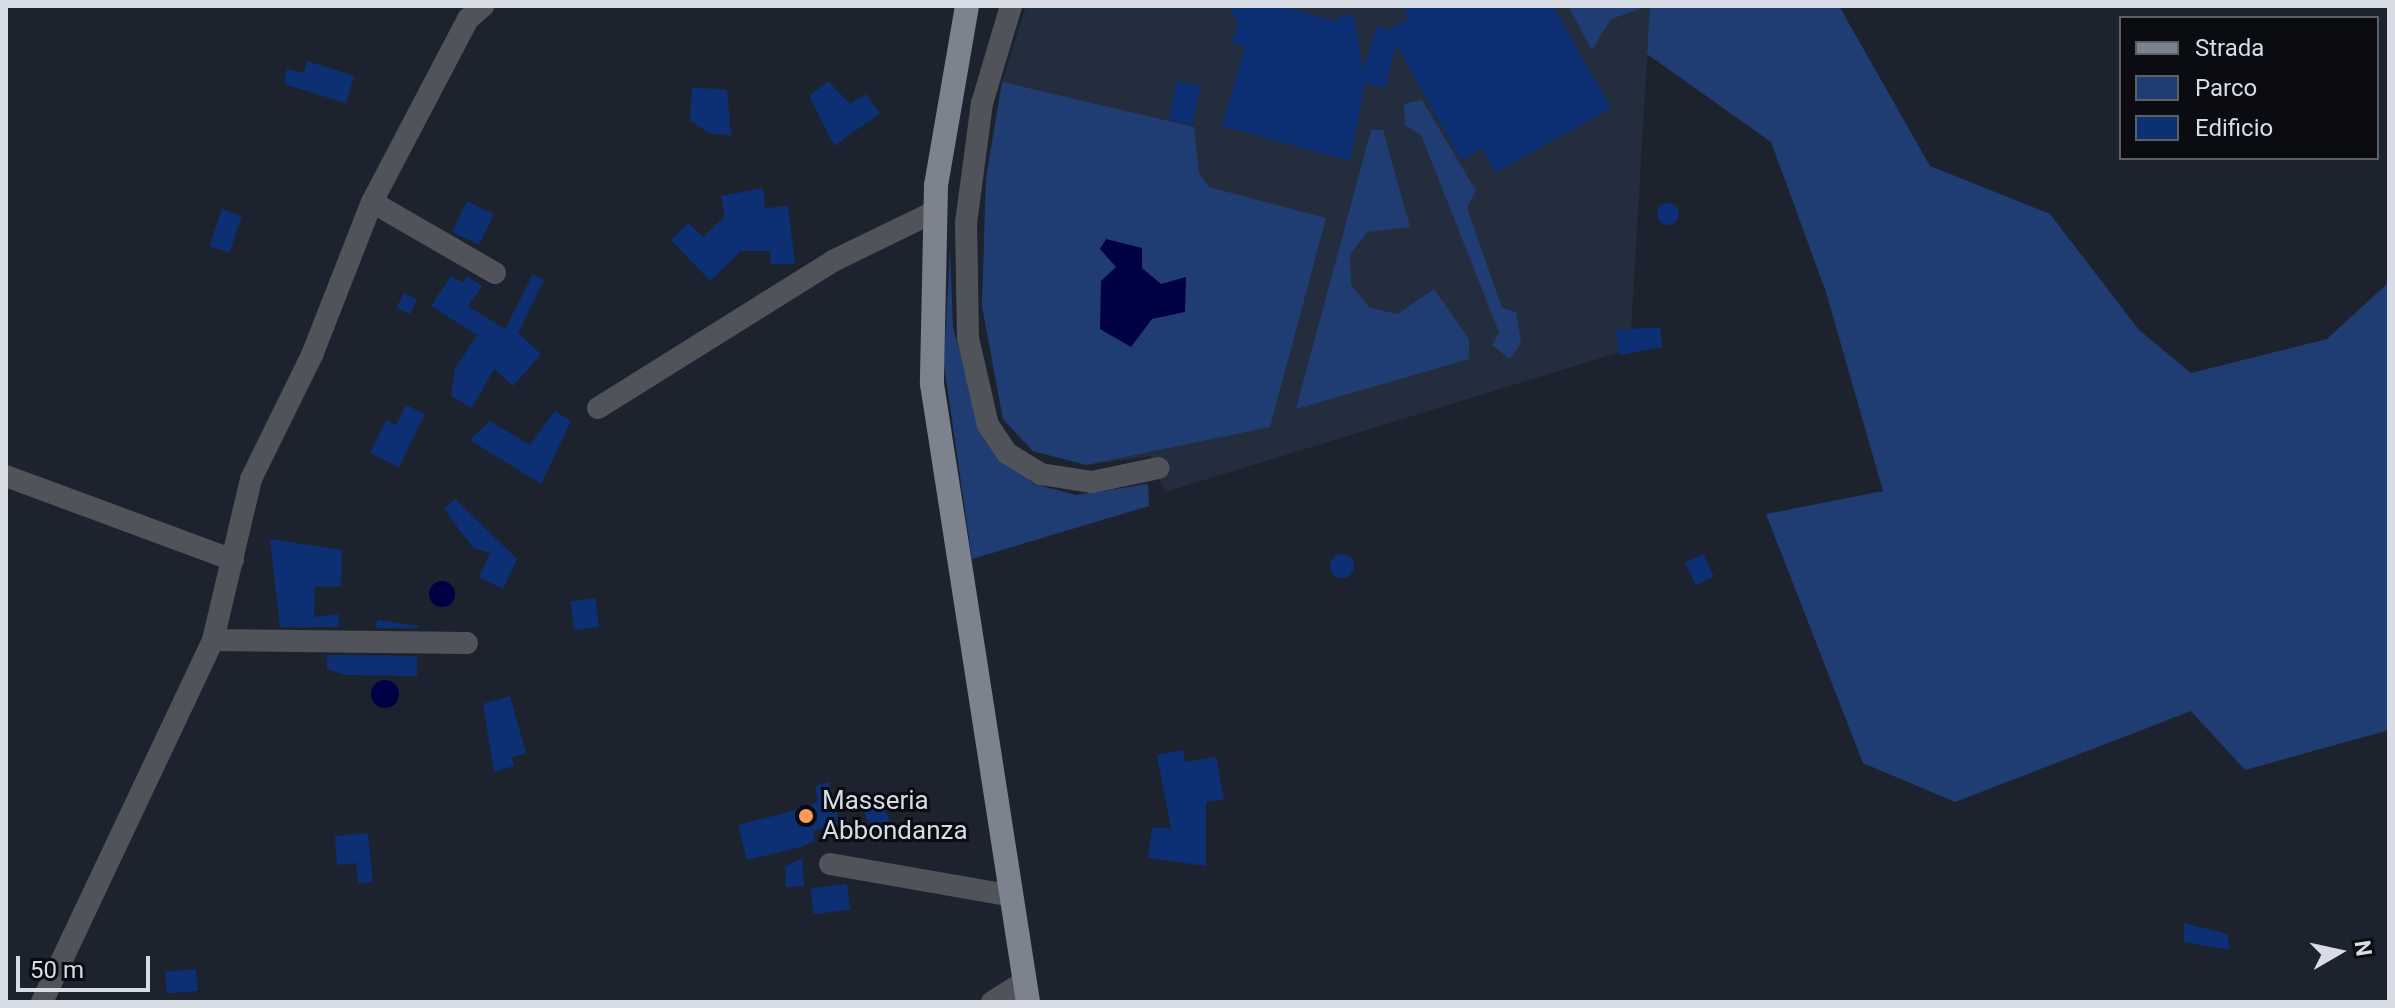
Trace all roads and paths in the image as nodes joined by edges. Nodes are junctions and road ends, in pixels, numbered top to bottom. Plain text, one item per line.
1 (483, 6) edge
2 (967, 6) edge
3 (1011, 6) edge
4 (372, 202) junction
5 (936, 211) junction
6 (495, 273) dead end
7 (598, 408) dead end
8 (1159, 468) dead end
9 (6, 476) edge
10 (233, 560) junction
11 (213, 640) junction
12 (467, 643) dead end
13 (830, 864) dead end
14 (1008, 895) junction
15 (1025, 993) edge
16 (42, 1002) edge
17 (992, 1002) edge

1 - 4 street
2 - 5 main road
3 - 8 street
4 - 6 street
4 - 10 street
5 - 7 street
5 - 14 main road
9 - 10 street
10 - 11 street
11 - 12 street
11 - 16 street
13 - 14 street
14 - 15 main road
15 - 17 street

